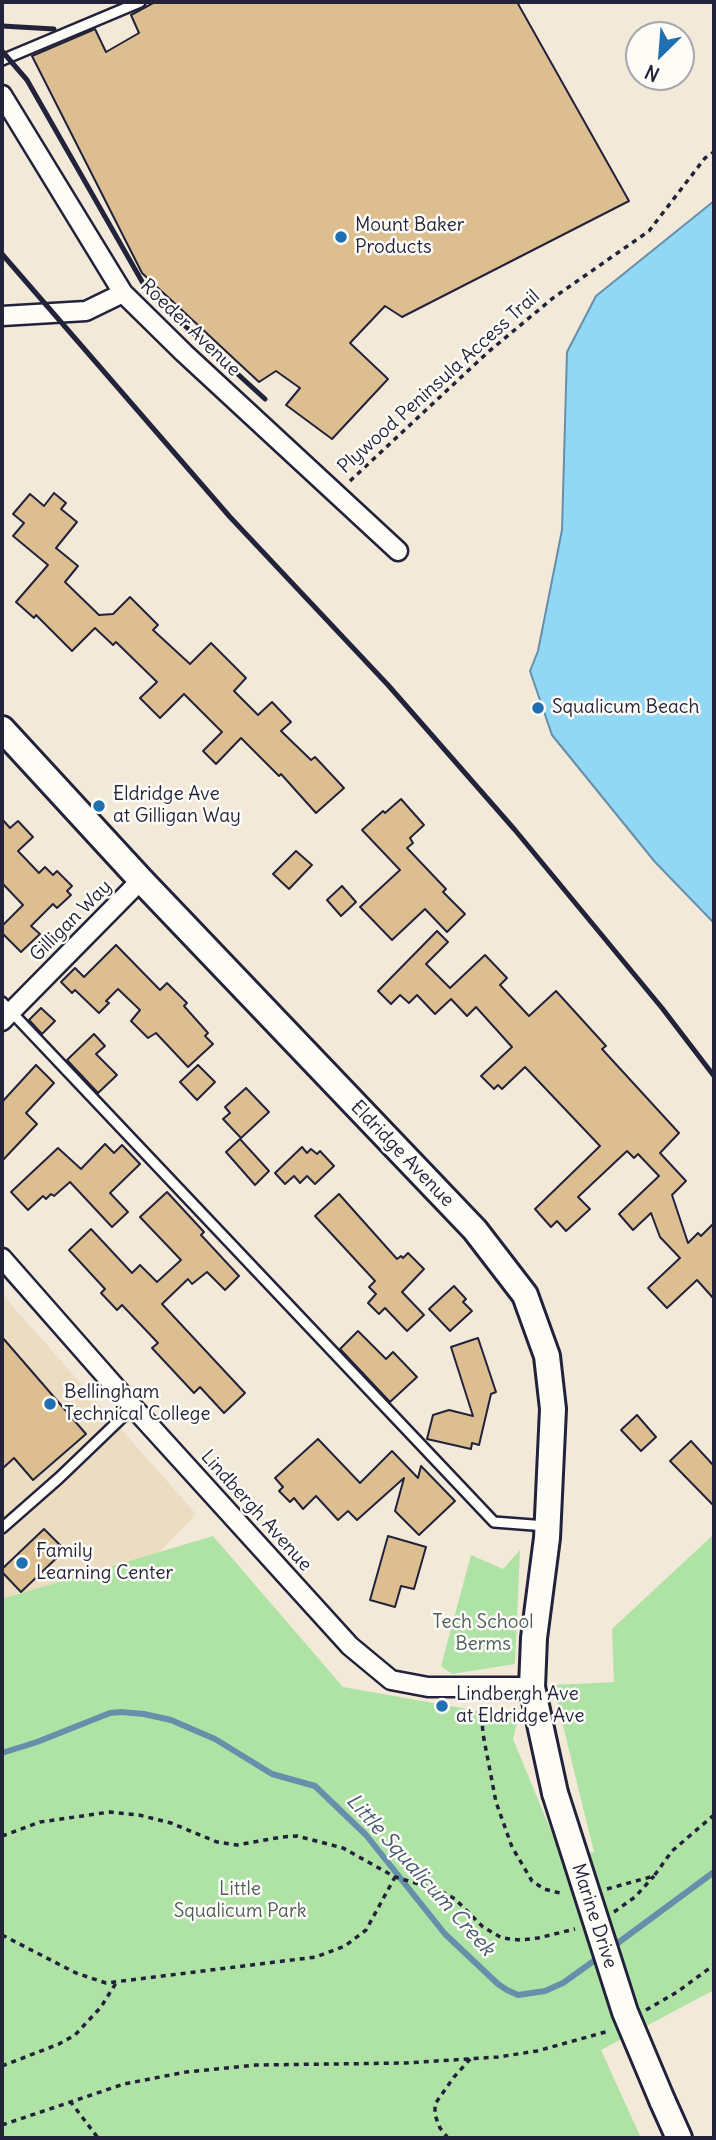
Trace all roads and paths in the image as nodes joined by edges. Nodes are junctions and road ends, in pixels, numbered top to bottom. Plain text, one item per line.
1 (135, 3) edge
2 (2, 60) edge
3 (2, 95) edge
4 (714, 152) edge
5 (124, 293) junction
6 (2, 316) edge
7 (337, 495) junction
8 (398, 551) dead end
9 (2, 729) edge
10 (141, 880) junction
11 (5, 1012) edge
12 (2, 1258) edge
13 (133, 1407) junction
14 (547, 1527) junction
15 (2, 1528) edge
16 (532, 1687) junction
17 (2, 1836) edge
18 (654, 1876) dead end
19 (395, 1877) junction
20 (611, 1913) dead end
21 (578, 1928) dead end
22 (2, 1935) edge
23 (714, 1965) edge
24 (116, 1983) junction
25 (645, 2011) dead end
26 (613, 2029) dead end
27 (472, 2057) junction
28 (2, 2066) edge
29 (70, 2101) junction
30 (2, 2124) edge
31 (99, 2138) edge
32 (448, 2138) edge
33 (679, 2138) edge

1 - 2 lane
3 - 5 street, Roeder Avenue
4 - 7 path, Plywood Peninsula Access Trail
5 - 6 street
5 - 7 street, Roeder Avenue
7 - 8 street, Roeder Avenue
9 - 10 main road, Eldridge Avenue
10 - 11 street, Gilligan Way
10 - 14 main road, Eldridge Avenue
11 - 14 lane
12 - 13 street, Lindbergh Avenue
13 - 15 lane
13 - 16 street, Lindbergh Avenue
14 - 16 main road, Eldridge Avenue
16 - 33 main road, Marine Drive, bridge
17 - 19 path
18 - 20 path
19 - 21 path
19 - 24 path
22 - 24 path
23 - 25 path
24 - 28 path
26 - 27 path
27 - 29 path
27 - 32 path
29 - 30 path
29 - 31 path

